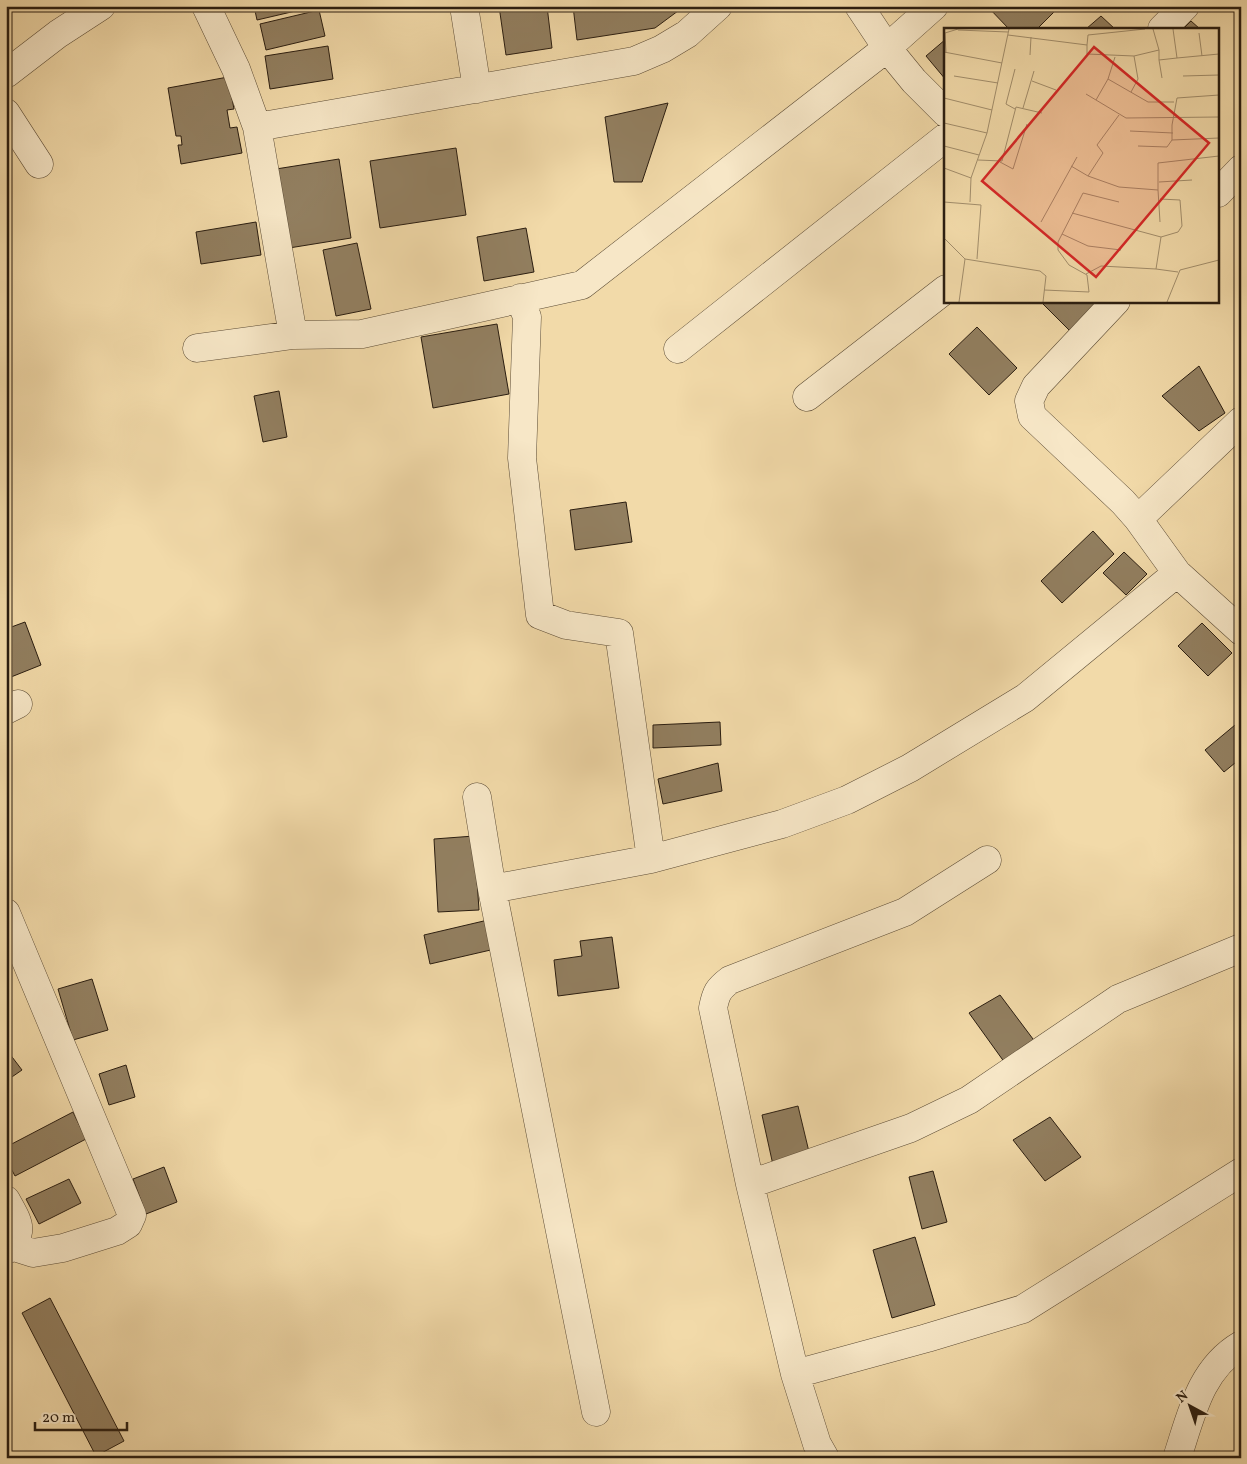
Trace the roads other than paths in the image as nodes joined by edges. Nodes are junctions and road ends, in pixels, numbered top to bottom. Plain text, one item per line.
1 (101, 6) edge
2 (206, 6) edge
3 (464, 6) edge
4 (718, 6) edge
5 (859, 6) edge
6 (934, 6) edge
7 (1185, 6) edge
8 (1163, 28) edge
9 (886, 48) junction
10 (6, 74) edge
11 (477, 89) junction
12 (944, 111) edge
13 (6, 113) edge
14 (257, 127) junction
15 (944, 139) edge
16 (39, 164) dead end
17 (1241, 169) edge
18 (1220, 191) edge
19 (944, 291) edge
20 (520, 298) junction
21 (1115, 302) edge
22 (294, 335) junction
23 (197, 348) dead end
24 (678, 349) dead end
25 (807, 397) dead end
26 (1241, 421) edge
27 (1138, 519) junction
28 (1177, 573) junction
29 (1239, 626) edge
30 (477, 797) dead end
31 (650, 859) junction
32 (987, 860) dead end
33 (492, 889) junction
34 (6, 913) edge
35 (1241, 948) edge
36 (1241, 1172) edge
37 (750, 1184) junction
38 (6, 1200) edge
39 (9, 1248) edge
40 (1241, 1345) edge
41 (795, 1374) junction
42 (596, 1412) dead end
43 (825, 1458) edge
44 (1177, 1458) edge

1 - 10 street
2 - 14 street
3 - 11 street
4 - 11 street
5 - 9 street
6 - 9 street
7 - 8 street
9 - 12 street
9 - 20 street
11 - 14 street
13 - 16 street
14 - 22 street
15 - 24 street
17 - 18 street
19 - 25 street
20 - 22 street
20 - 31 street
21 - 27 street
22 - 23 street
26 - 27 street
27 - 28 street
28 - 29 street
28 - 31 street
30 - 33 street
31 - 33 street
32 - 37 street
33 - 42 street
34 - 39 street
35 - 37 street
36 - 41 street
37 - 41 street
38 - 39 street
40 - 44 street
41 - 43 street

